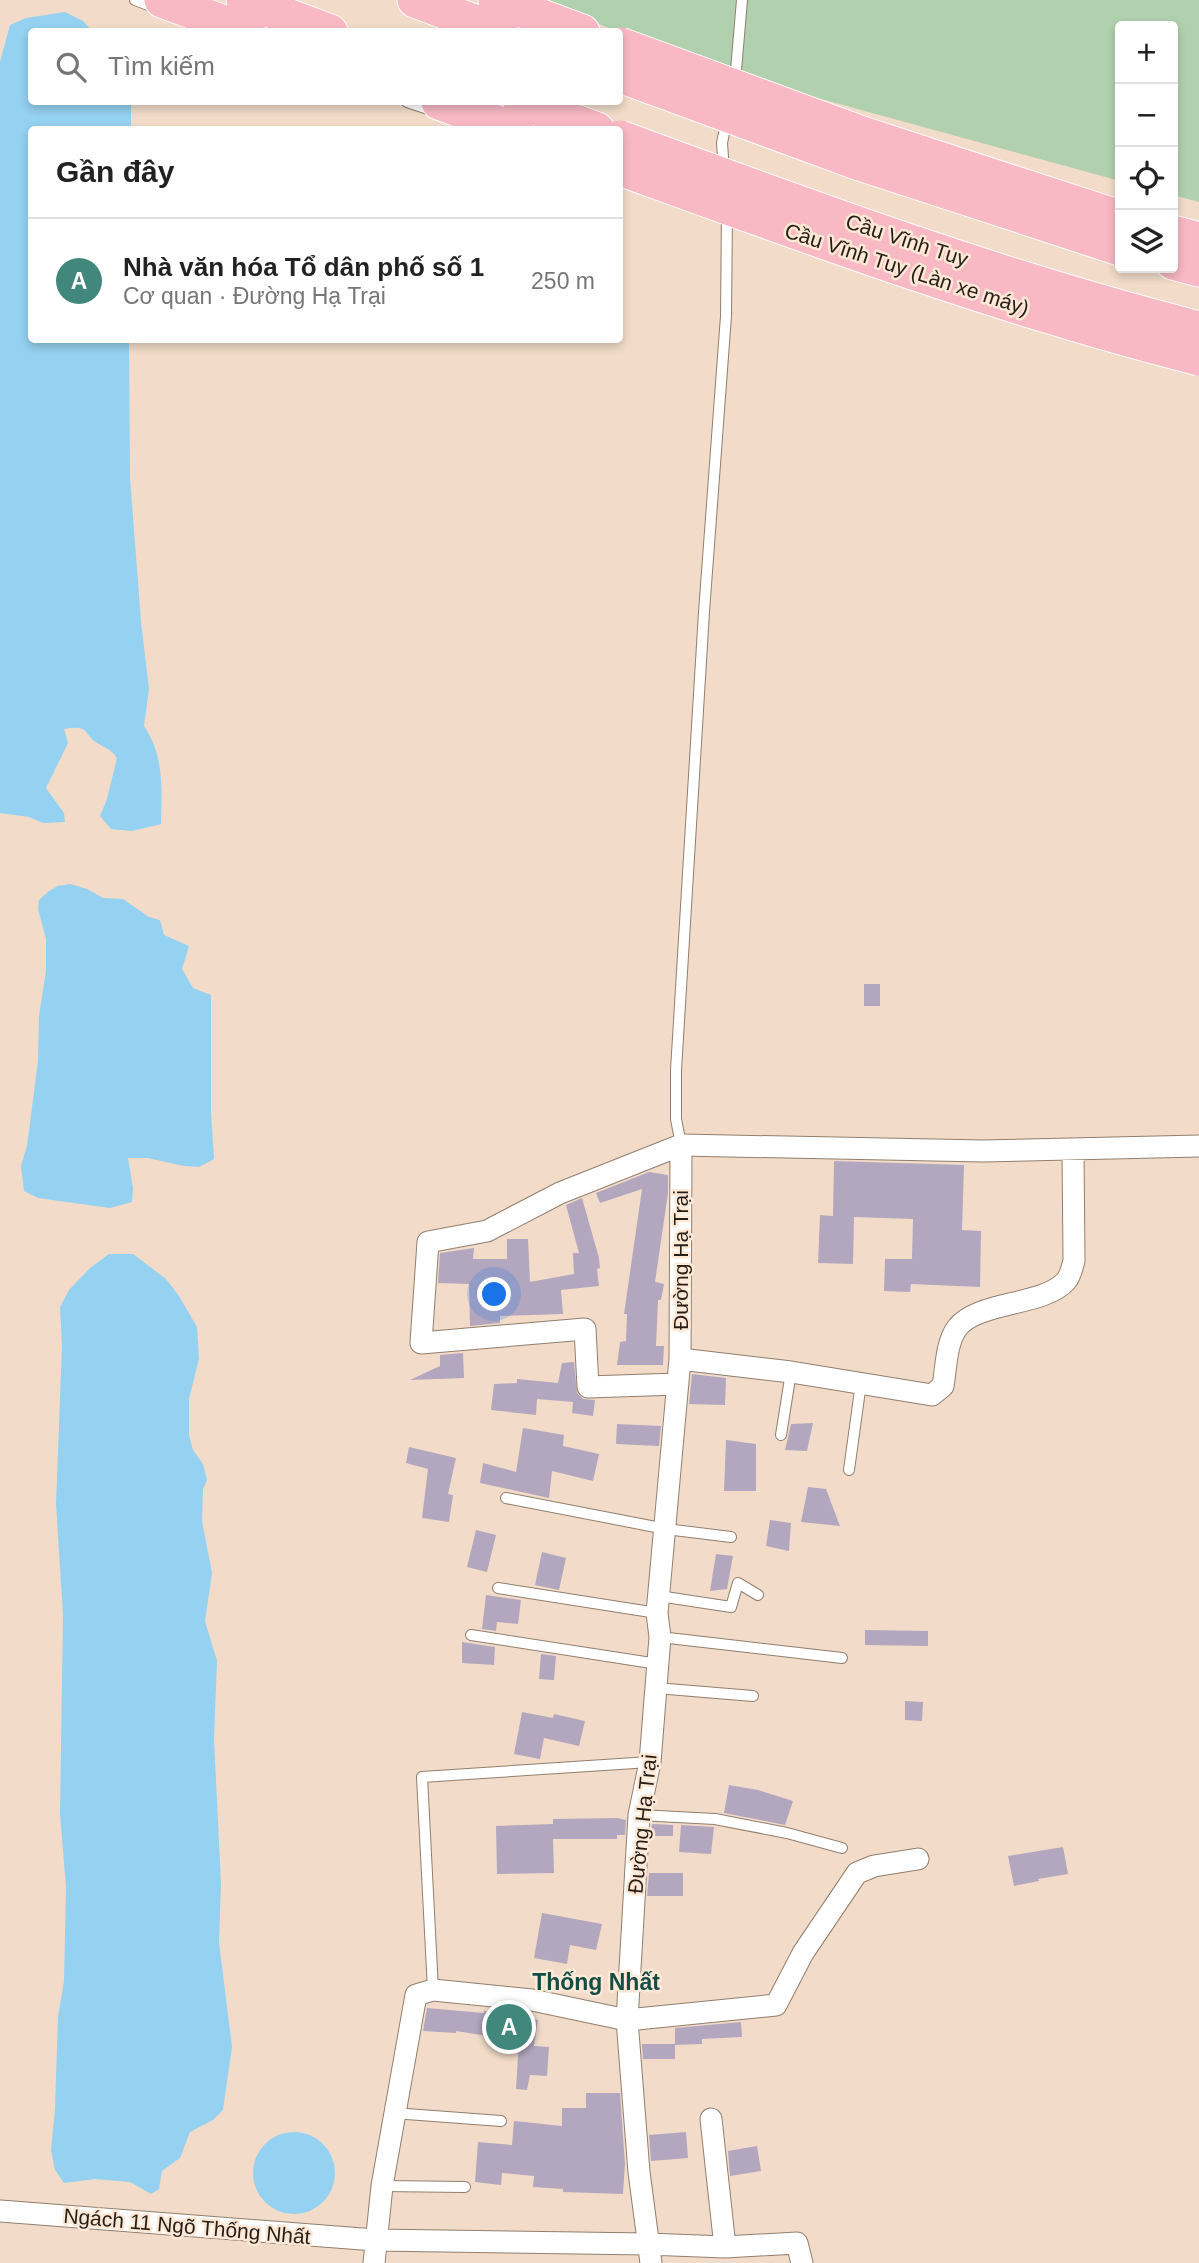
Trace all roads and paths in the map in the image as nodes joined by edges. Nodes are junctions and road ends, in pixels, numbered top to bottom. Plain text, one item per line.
1 (135, 0) edge
2 (162, 0) edge
3 (244, 0) edge
4 (415, 0) edge
5 (496, 0) edge
6 (742, 0) edge
7 (208, 28) edge
8 (237, 28) edge
9 (319, 28) edge
10 (489, 28) edge
11 (571, 28) edge
12 (623, 46) edge
13 (623, 76) edge
14 (421, 105) edge
15 (529, 105) edge
16 (448, 111) edge
17 (502, 126) edge
18 (586, 126) edge
19 (623, 139) edge
20 (623, 168) edge
21 (716, 216) dead end
22 (1115, 216) edge
23 (728, 220) junction
24 (741, 225) dead end
25 (767, 234) dead end
26 (1178, 234) edge
27 (1199, 240) edge
28 (1115, 246) edge
29 (1178, 263) edge
30 (1199, 269) edge
31 (924, 288) dead end
32 (1199, 329) edge
33 (1199, 358) edge
34 (681, 1145) junction
35 (1199, 1146) edge
36 (1073, 1149) junction
37 (680, 1359) junction
38 (791, 1372) junction
39 (860, 1383) junction
40 (678, 1384) junction
41 (781, 1436) dead end
42 (849, 1470) dead end
43 (506, 1498) dead end
44 (666, 1529) junction
45 (731, 1537) dead end
46 (498, 1588) dead end
47 (758, 1595) dead end
48 (658, 1604) junction
49 (471, 1635) dead end
50 (660, 1637) junction
51 (842, 1658) dead end
52 (657, 1664) junction
53 (656, 1688) junction
54 (753, 1696) dead end
55 (650, 1762) junction
56 (639, 1815) junction
57 (842, 1848) dead end
58 (918, 1859) dead end
59 (433, 1990) junction
60 (627, 2020) junction
61 (393, 2113) junction
62 (711, 2119) dead end
63 (501, 2121) dead end
64 (382, 2186) junction
65 (465, 2187) dead end
66 (0, 2211) edge
67 (374, 2241) junction
68 (724, 2247) junction
69 (649, 2253) edge
70 (374, 2263) edge
71 (802, 2263) edge

1 - 7 lane
2 - 8 highway
3 - 9 highway
4 - 10 highway
5 - 11 highway
6 - 23 lane
12 - 22 highway, bridge
13 - 28 highway, bridge
14 - 16 lane
15 - 18 highway
16 - 17 highway
19 - 32 highway, Cầu Vĩnh Tuy, bridge
20 - 33 highway, Cầu Vĩnh Tuy (Làn xe máy), bridge
21 - 23 lane
23 - 24 lane
23 - 34 lane
25 - 31 lane
26 - 27 highway
29 - 30 highway
34 - 36 street
34 - 37 street, Đường Hạ Trại
34 - 40 street
35 - 36 street
36 - 39 street
37 - 38 street
37 - 40 street, Đường Hạ Trại
38 - 39 street
38 - 41 lane
39 - 42 lane
40 - 44 street, Đường Hạ Trại
43 - 44 lane
44 - 45 lane
44 - 48 street, Đường Hạ Trại
46 - 48 lane
47 - 48 lane
48 - 50 street, Đường Hạ Trại
49 - 52 lane
50 - 51 lane
50 - 52 street, Đường Hạ Trại
52 - 53 street, Đường Hạ Trại
53 - 54 lane
53 - 55 street, Đường Hạ Trại
55 - 56 street, Đường Hạ Trại
55 - 59 lane
56 - 57 lane
56 - 60 street, Đường Hạ Trại
58 - 60 street
59 - 60 street
59 - 61 street
60 - 69 street, Đường Hạ Trại
61 - 63 lane
61 - 64 street
62 - 68 street
64 - 65 lane
64 - 67 street
66 - 67 street, Ngách 11 Ngõ Thống Nhất
67 - 69 street, Ngách 11 Ngõ Thống Nhất
67 - 70 street
68 - 69 street, Ngách 11 Ngõ Thống Nhất
68 - 71 street, Ngách 11 Ngõ Thống Nhất

